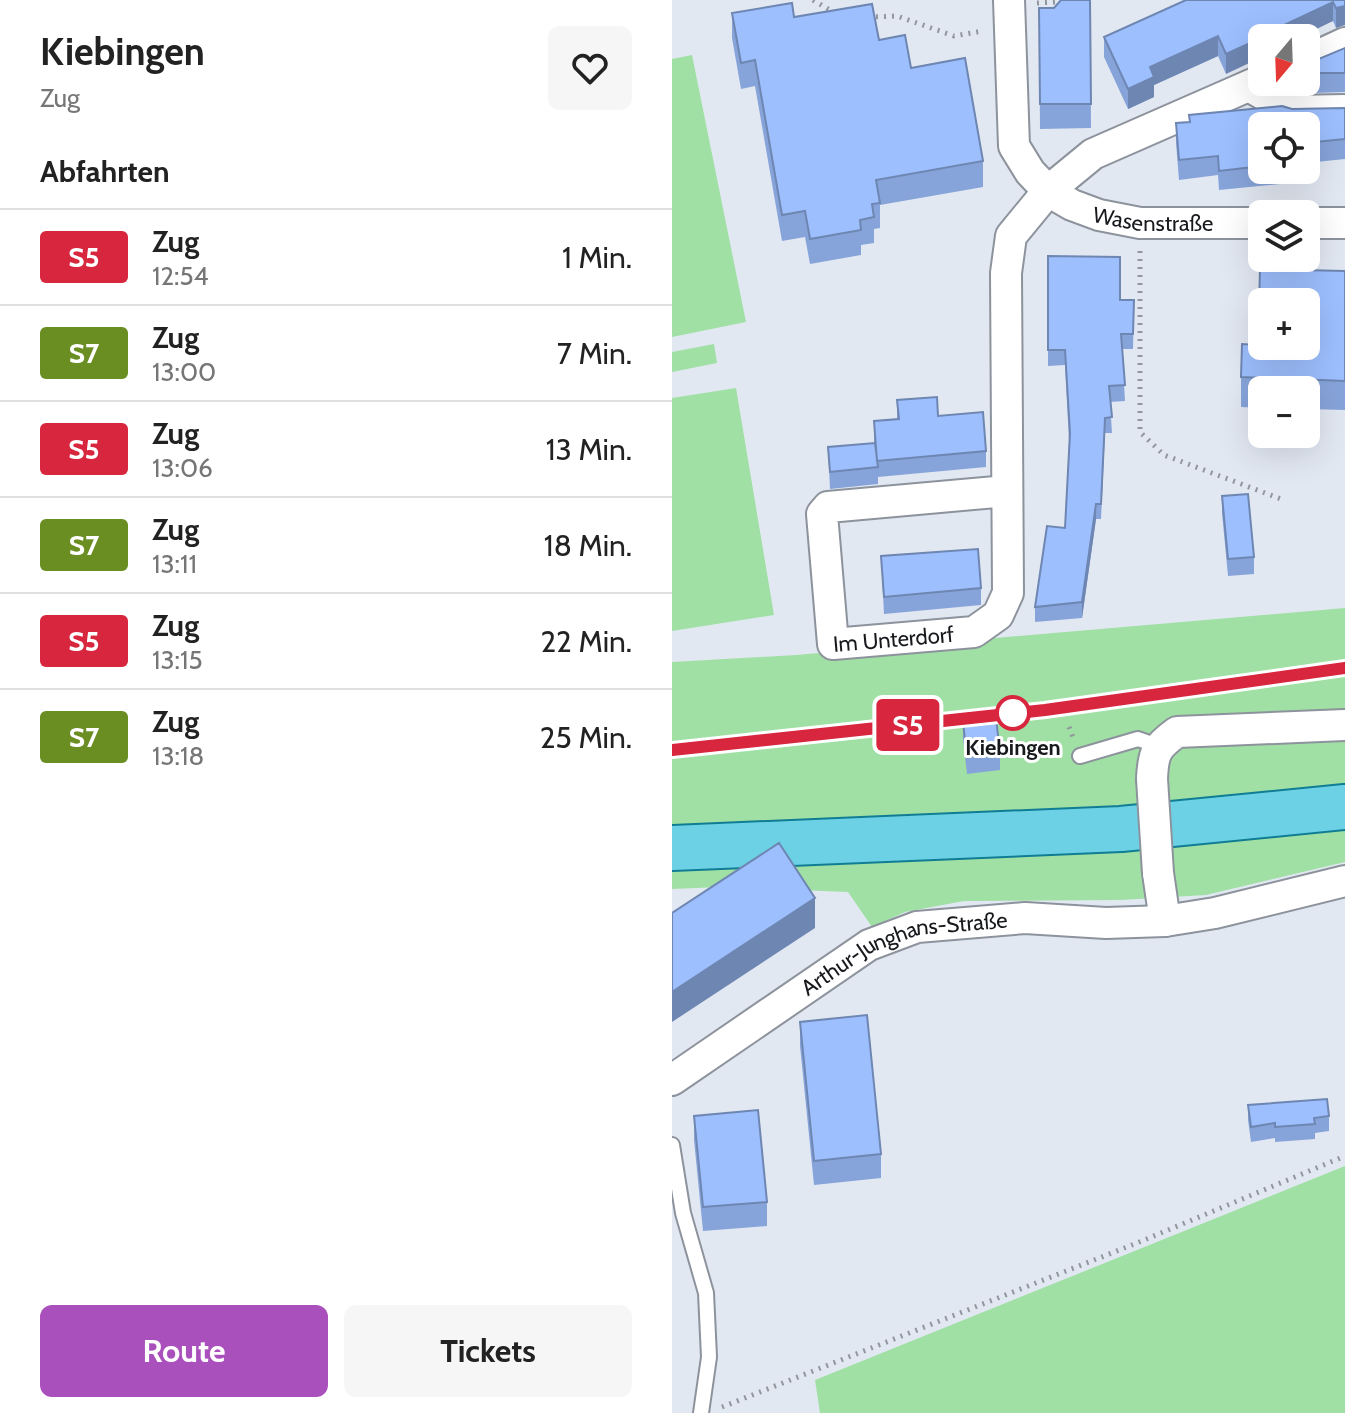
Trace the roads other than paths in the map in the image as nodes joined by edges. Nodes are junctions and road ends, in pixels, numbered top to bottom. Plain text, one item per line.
1 (1010, 14) edge
2 (1345, 43) edge
3 (1320, 55) edge
4 (1248, 86) edge
5 (1273, 96) edge
6 (1345, 110) edge
7 (1048, 191) junction
8 (1248, 223) edge
9 (1320, 223) edge
10 (1345, 223) edge
11 (1007, 491) junction
12 (1345, 725) edge
13 (1158, 746) junction
14 (1080, 756) dead end
15 (1345, 807) edge
16 (672, 848) edge
17 (1345, 881) edge
18 (1165, 921) junction
19 (672, 1080) edge
20 (672, 1145) edge
21 (701, 1413) edge

1 - 7 street
2 - 3 street
4 - 7 street, Im Unterdorf
5 - 6 street
7 - 8 street, Wasenstraße
7 - 11 street, Im Unterdorf
9 - 10 street
11 - 11 street, Im Unterdorf
12 - 13 street
13 - 14 lane
13 - 18 street, bridge
15 - 16 main road
17 - 18 street, Arthur-Junghans-Straße
18 - 19 street, Arthur-Junghans-Straße
20 - 21 lane

